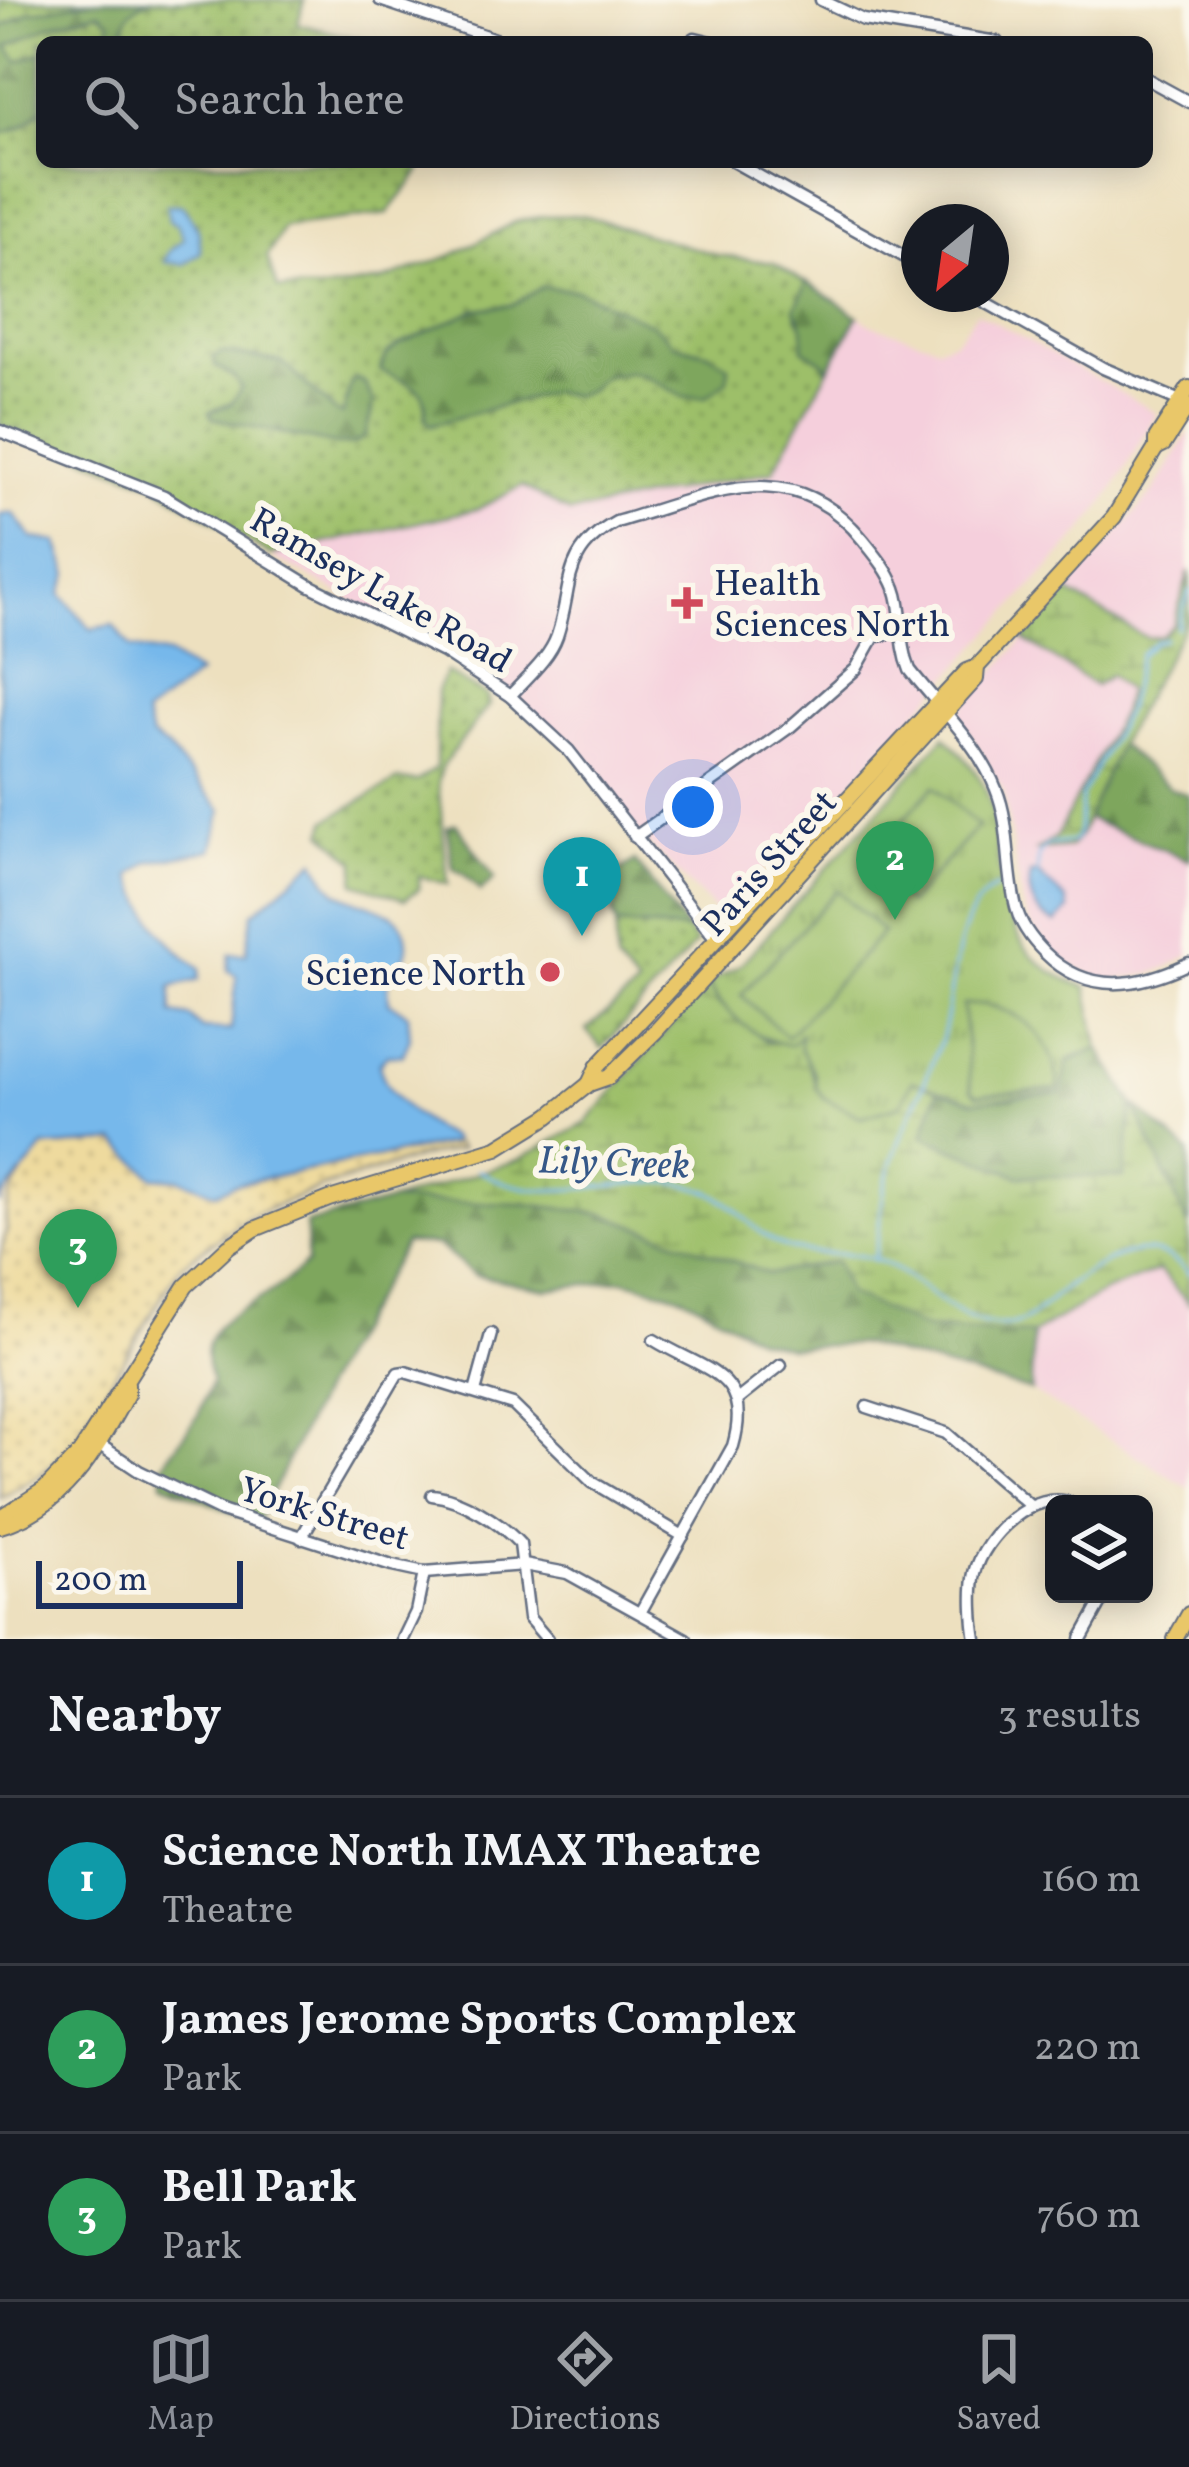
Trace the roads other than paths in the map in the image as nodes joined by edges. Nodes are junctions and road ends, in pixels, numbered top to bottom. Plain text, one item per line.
1 (380, 0) edge
2 (821, 0) edge
3 (486, 36) edge
4 (960, 36) edge
5 (1153, 83) edge
6 (1189, 102) edge
7 (745, 168) edge
8 (901, 255) edge
9 (1003, 312) edge
10 (1189, 388) edge
11 (1186, 404) edge
12 (0, 431) edge
13 (899, 631) junction
14 (510, 696) junction
15 (940, 710) junction
16 (635, 837) junction
17 (740, 938) junction
18 (716, 939) junction
19 (1189, 963) edge
20 (609, 1077) junction
21 (589, 1084) junction
22 (490, 1334) dead end
23 (654, 1340) dead end
24 (781, 1365) dead end
25 (475, 1392) junction
26 (737, 1400) junction
27 (867, 1407) dead end
28 (94, 1441) junction
29 (432, 1495) dead end
30 (1045, 1501) edge
31 (1030, 1505) junction
32 (0, 1522) edge
33 (683, 1536) junction
34 (301, 1538) junction
35 (524, 1565) junction
36 (424, 1573) junction
37 (1101, 1603) edge
38 (641, 1611) junction
39 (1189, 1614) edge
40 (975, 1638) edge
41 (403, 1639) edge
42 (547, 1639) edge
43 (686, 1639) edge
44 (1081, 1639) edge
45 (1175, 1639) edge

1 - 3 street
2 - 4 street
5 - 6 street
7 - 8 street
9 - 11 street
10 - 11 main road, Paris Street
11 - 15 main road, Paris Street
12 - 14 street, Ramsey Lake Road
13 - 14 street
13 - 15 street
13 - 16 street
14 - 16 street, Ramsey Lake Road
15 - 17 main road, Paris Street
15 - 18 main road, Paris Street
15 - 19 street
16 - 18 street, Ramsey Lake Road
17 - 18 main road
17 - 20 main road, Paris Street
18 - 20 main road
18 - 21 main road, Paris Street
20 - 21 main road, Paris Street
21 - 28 main road, Paris Street
22 - 25 street
23 - 26 street
24 - 26 street
25 - 33 street
25 - 34 street
26 - 33 street
27 - 31 street
28 - 32 main road, Paris Street
28 - 34 street, York Street
29 - 35 street
30 - 31 street
31 - 40 street
33 - 38 street
34 - 36 street, York Street
35 - 36 street, York Street
35 - 38 street, York Street
35 - 42 street
36 - 41 street
37 - 44 street
38 - 43 street, York Street
39 - 45 main road

